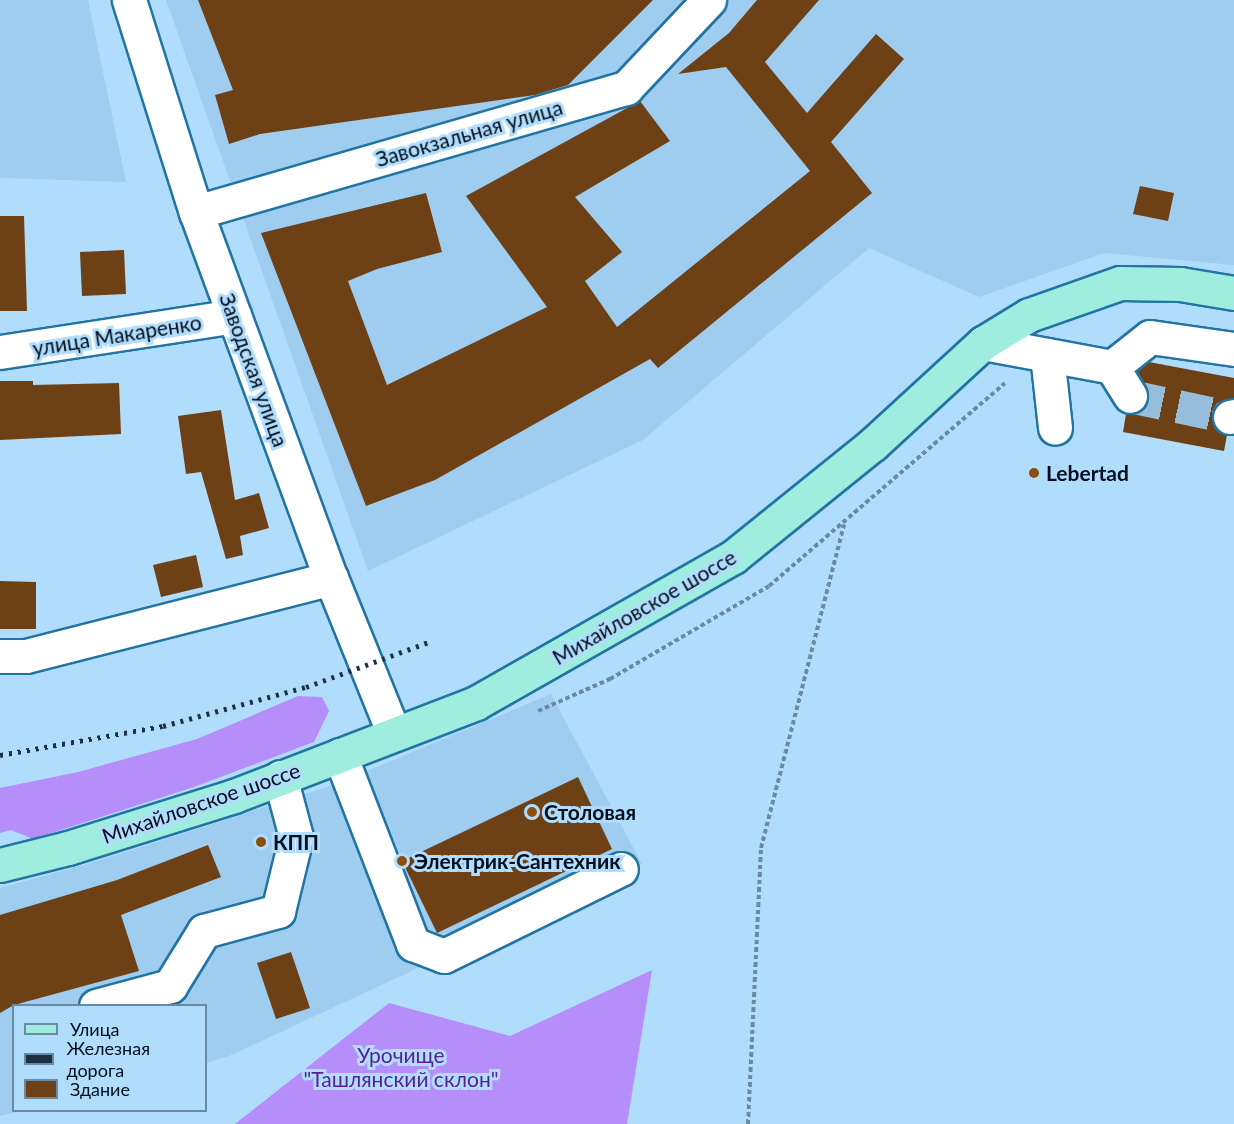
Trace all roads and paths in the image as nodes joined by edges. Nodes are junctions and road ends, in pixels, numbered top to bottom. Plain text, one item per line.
1 (129, 0) edge
2 (709, 0) edge
3 (196, 212) junction
4 (1234, 293) edge
5 (234, 316) junction
6 (983, 343) junction
7 (1234, 349) edge
8 (0, 352) edge
9 (1047, 355) junction
10 (1112, 367) junction
11 (1130, 396) dead end
12 (1055, 428) dead end
13 (844, 523) dead end
14 (331, 578) junction
15 (0, 656) edge
16 (394, 734) junction
17 (340, 755) junction
18 (280, 777) junction
19 (0, 865) edge
20 (621, 869) dead end
21 (100, 1004) edge
22 (748, 1124) edge

1 - 3 street, Заводская улица
2 - 3 street, Завокзальная улица
3 - 5 street, Заводская улица
4 - 6 main road, Михайловское шоссе
5 - 8 street, улица Макаренко
5 - 14 street, Заводская улица
6 - 9 street
6 - 16 main road, Михайловское шоссе
7 - 10 street
9 - 10 street
9 - 12 street
10 - 11 street
13 - 22 path
14 - 15 street
14 - 16 street, Заводская улица
16 - 17 main road, Михайловское шоссе
17 - 18 main road, Михайловское шоссе
17 - 20 street
18 - 19 main road, Михайловское шоссе
18 - 21 street

